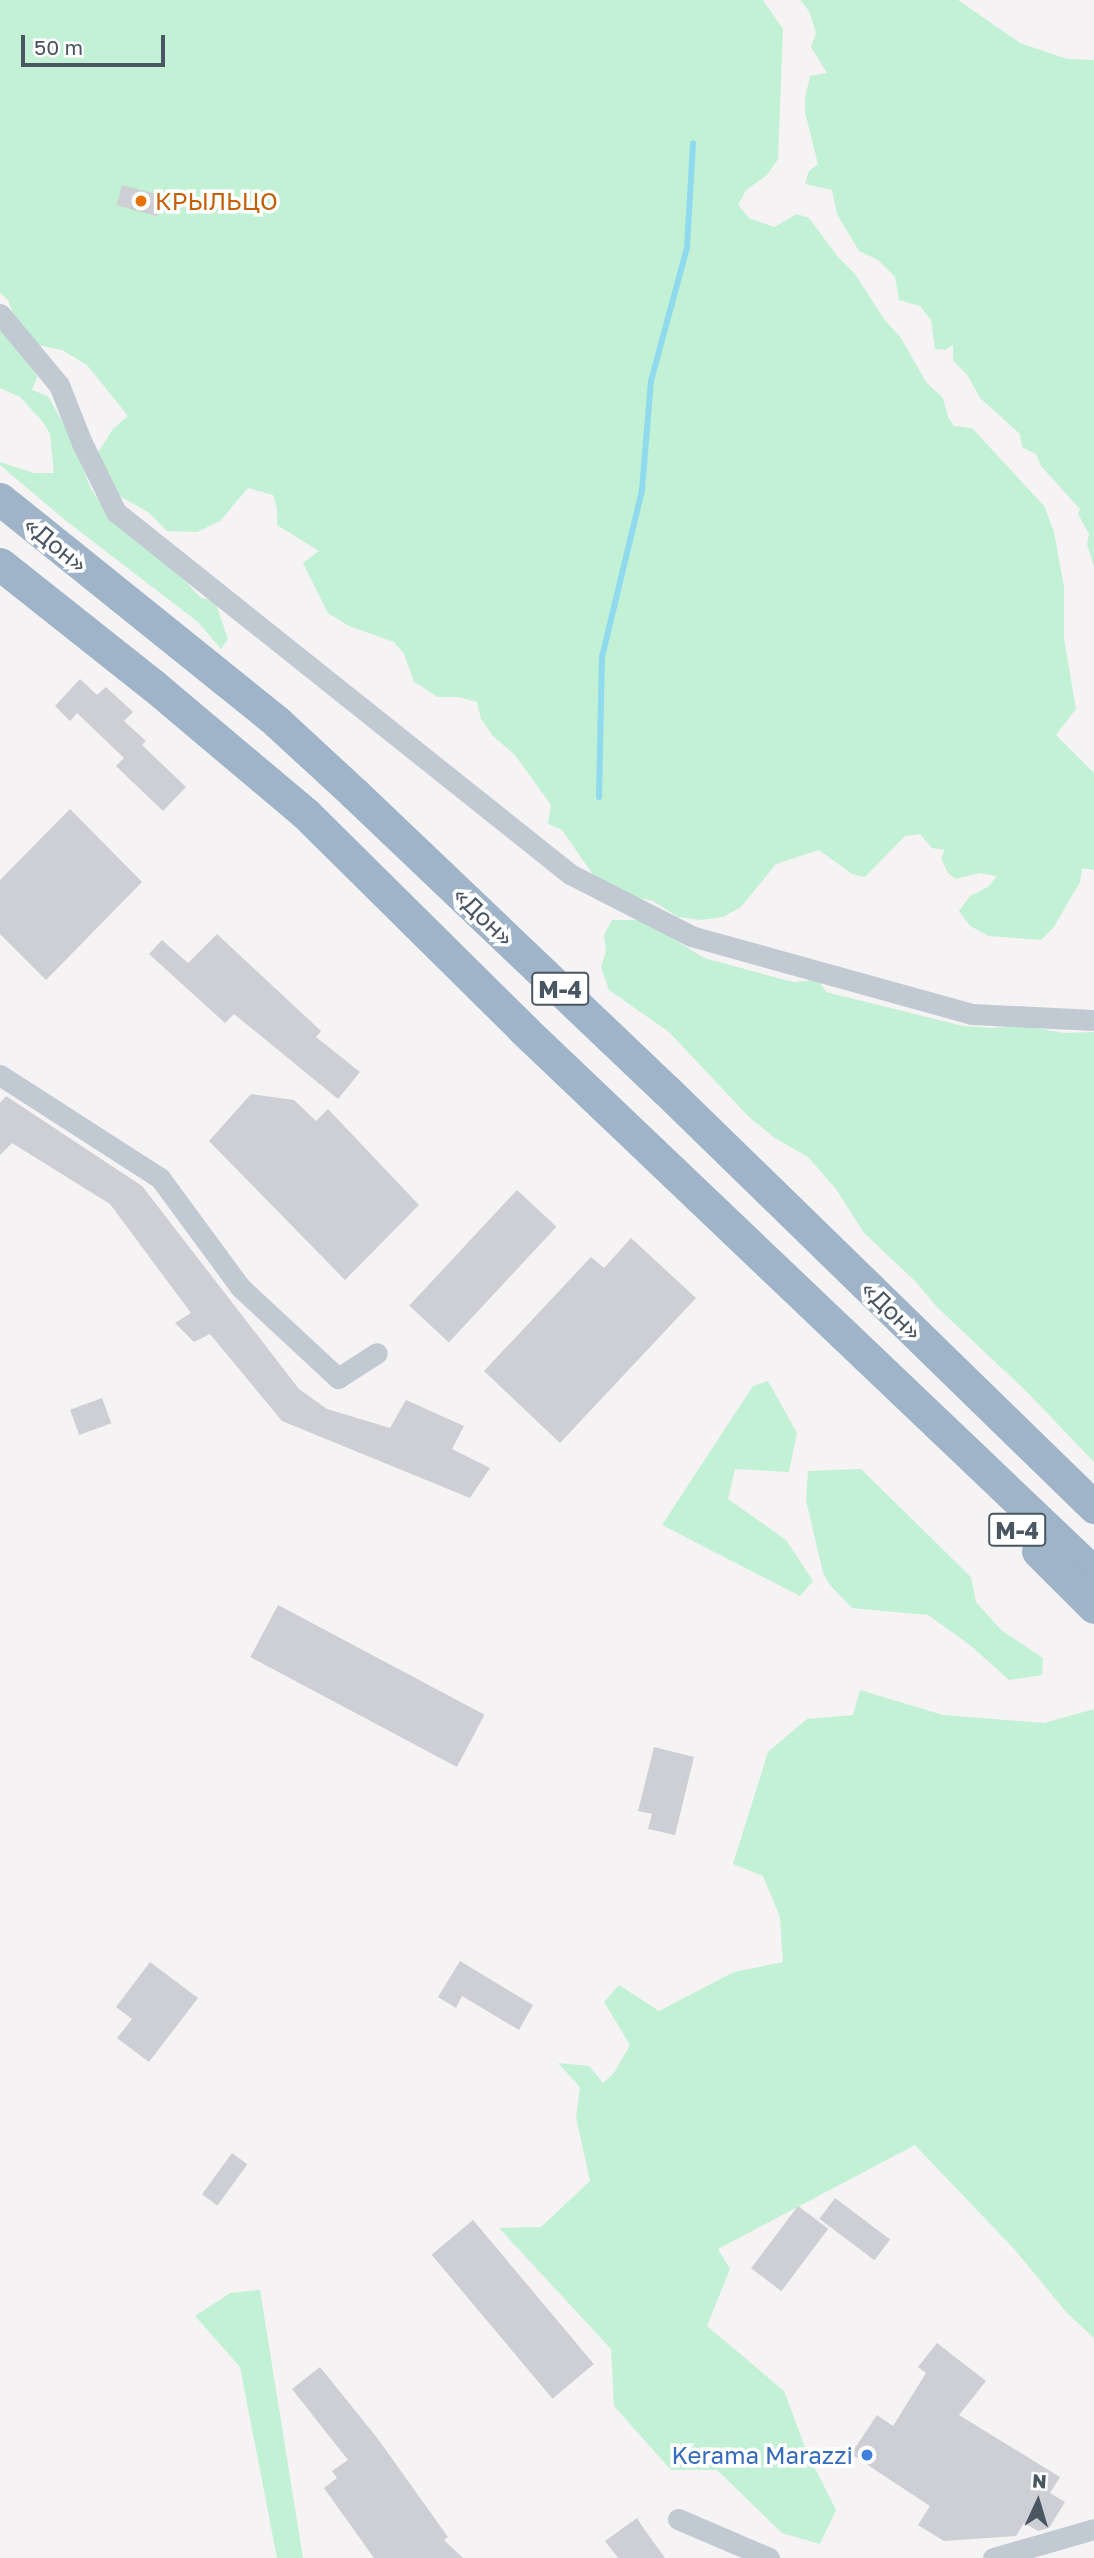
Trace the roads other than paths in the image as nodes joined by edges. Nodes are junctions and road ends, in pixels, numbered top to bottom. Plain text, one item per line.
1 (0, 314) edge
2 (0, 499) edge
3 (0, 564) edge
4 (1094, 1020) edge
5 (0, 1075) edge
6 (377, 1353) dead end
7 (954, 1441) junction
8 (1094, 1507) edge
9 (1094, 1573) edge
10 (1094, 1607) edge
11 (678, 2519) dead end
12 (1094, 2529) edge
13 (769, 2558) edge
14 (993, 2558) edge

1 - 4 street
2 - 8 highway, «Дон» / М-4
3 - 7 highway, М-4
5 - 6 street
7 - 9 highway, М-4
7 - 10 highway, М-4
11 - 13 street
12 - 14 street

